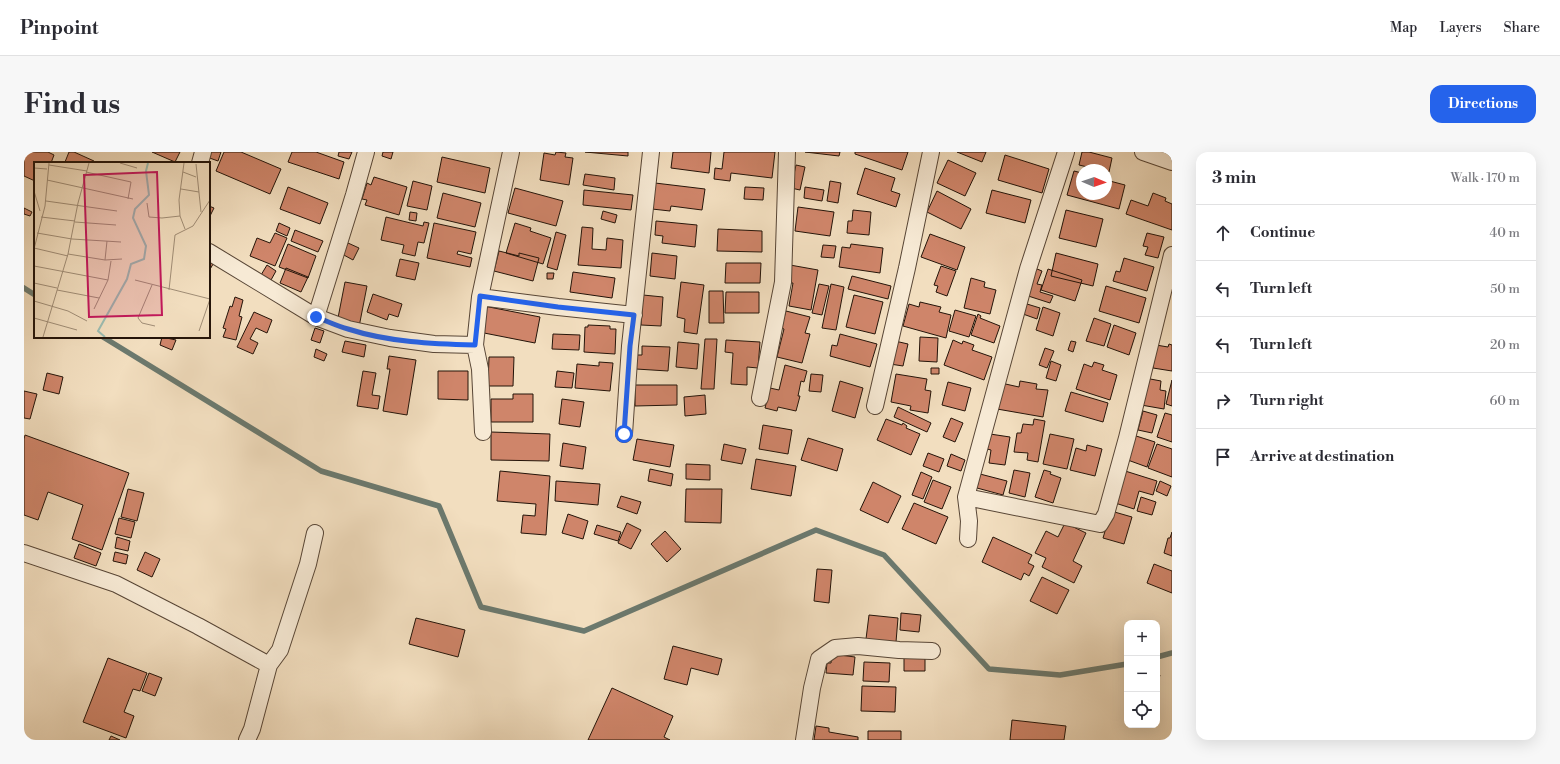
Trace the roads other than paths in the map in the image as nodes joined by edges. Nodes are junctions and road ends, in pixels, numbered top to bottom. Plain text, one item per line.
1 (203, 152) edge
2 (366, 152) edge
3 (511, 152) edge
4 (651, 152) edge
5 (787, 152) edge
6 (931, 152) edge
7 (1066, 152) edge
8 (1143, 152) edge
9 (200, 162) edge
10 (1172, 162) edge
11 (210, 253) edge
12 (1172, 255) edge
13 (480, 296) junction
14 (634, 315) junction
15 (316, 317) junction
16 (475, 345) junction
17 (760, 398) dead end
18 (875, 406) dead end
19 (483, 432) dead end
20 (624, 434) dead end
21 (966, 497) junction
22 (315, 533) dead end
23 (968, 539) dead end
24 (24, 554) edge
25 (932, 651) dead end
26 (269, 665) junction
27 (247, 740) edge
28 (804, 740) edge

1 - 9 street
2 - 15 street
3 - 13 street
4 - 14 street
5 - 17 street
6 - 18 street
7 - 21 street
8 - 10 street
11 - 15 street
12 - 21 street
13 - 14 street
13 - 16 street
14 - 20 street
15 - 16 street
16 - 19 street
21 - 23 street
22 - 26 street
24 - 26 street
25 - 28 street
26 - 27 street

